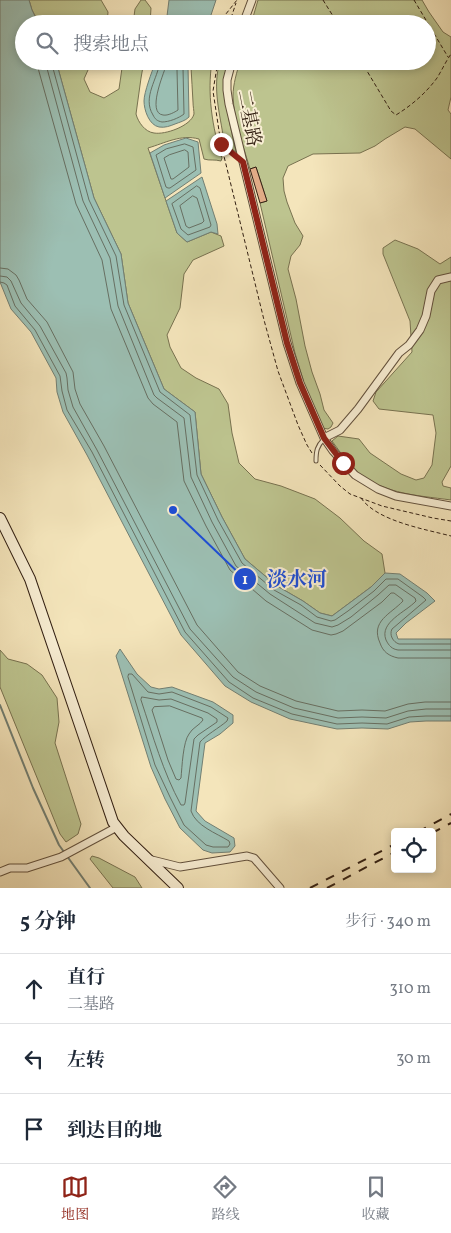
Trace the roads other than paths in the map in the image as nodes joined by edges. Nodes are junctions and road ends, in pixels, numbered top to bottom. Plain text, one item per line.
1 (252, 0) edge
2 (246, 15) edge
3 (230, 70) edge
4 (451, 277) edge
5 (324, 438) junction
6 (316, 460) road end
7 (451, 506) edge
8 (0, 518) edge
9 (118, 827) junction
10 (148, 858) junction
11 (0, 872) edge
12 (178, 888) edge
13 (280, 888) edge

1 - 2 street
3 - 5 street, 二基路
4 - 5 street
5 - 6 lane
5 - 7 street, 二基路
8 - 9 street
9 - 10 street
9 - 11 street
10 - 12 street
10 - 13 street

